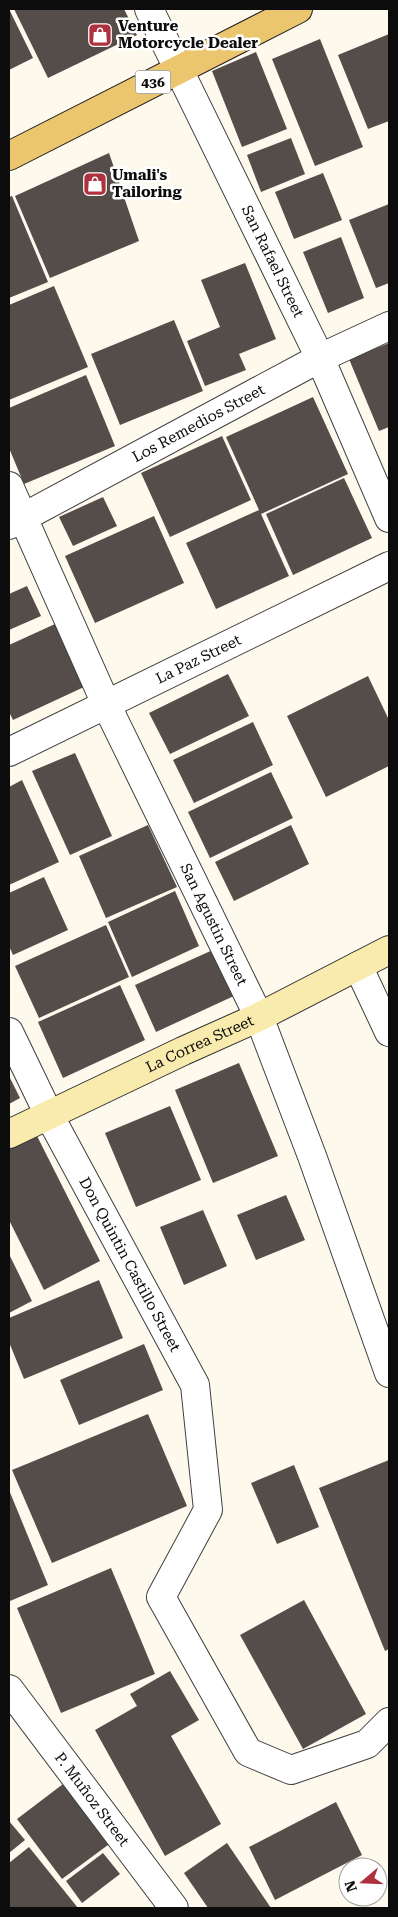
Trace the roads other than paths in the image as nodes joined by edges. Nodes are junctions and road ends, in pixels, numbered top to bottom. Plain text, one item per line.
1 (149, 9) edge
2 (298, 9) edge
3 (179, 68) junction
4 (9, 156) edge
5 (389, 326) edge
6 (320, 358) junction
7 (9, 486) edge
8 (389, 518) edge
9 (16, 522) edge
10 (389, 566) edge
11 (106, 704) junction
12 (9, 752) edge
13 (389, 950) edge
14 (358, 966) junction
15 (260, 1017) junction
16 (9, 1032) edge
17 (389, 1032) edge
18 (49, 1115) junction
19 (9, 1134) edge
20 (389, 1373) edge
21 (9, 1689) edge
22 (389, 1722) edge
23 (174, 1908) edge

1 - 3 street, San Rafael Street
2 - 3 main road, 436
3 - 4 main road, 436
3 - 6 street, San Rafael Street
5 - 6 street, Los Remedios Street
6 - 8 street, San Rafael Street
6 - 9 street, Los Remedios Street
7 - 9 street, San Agustin Street
9 - 11 street, San Agustin Street
10 - 11 street, La Paz Street
11 - 12 street, La Paz Street
11 - 15 street, San Agustin Street
13 - 14 street, La Correa Street
14 - 15 street, La Correa Street
14 - 17 street
15 - 18 street, La Correa Street
15 - 20 street, San Agustin Street
16 - 18 street, Don Quintin Castillo Street
18 - 19 street, La Correa Street
18 - 22 street, Don Quintin Castillo Street
21 - 23 street, P. Muñoz Street

